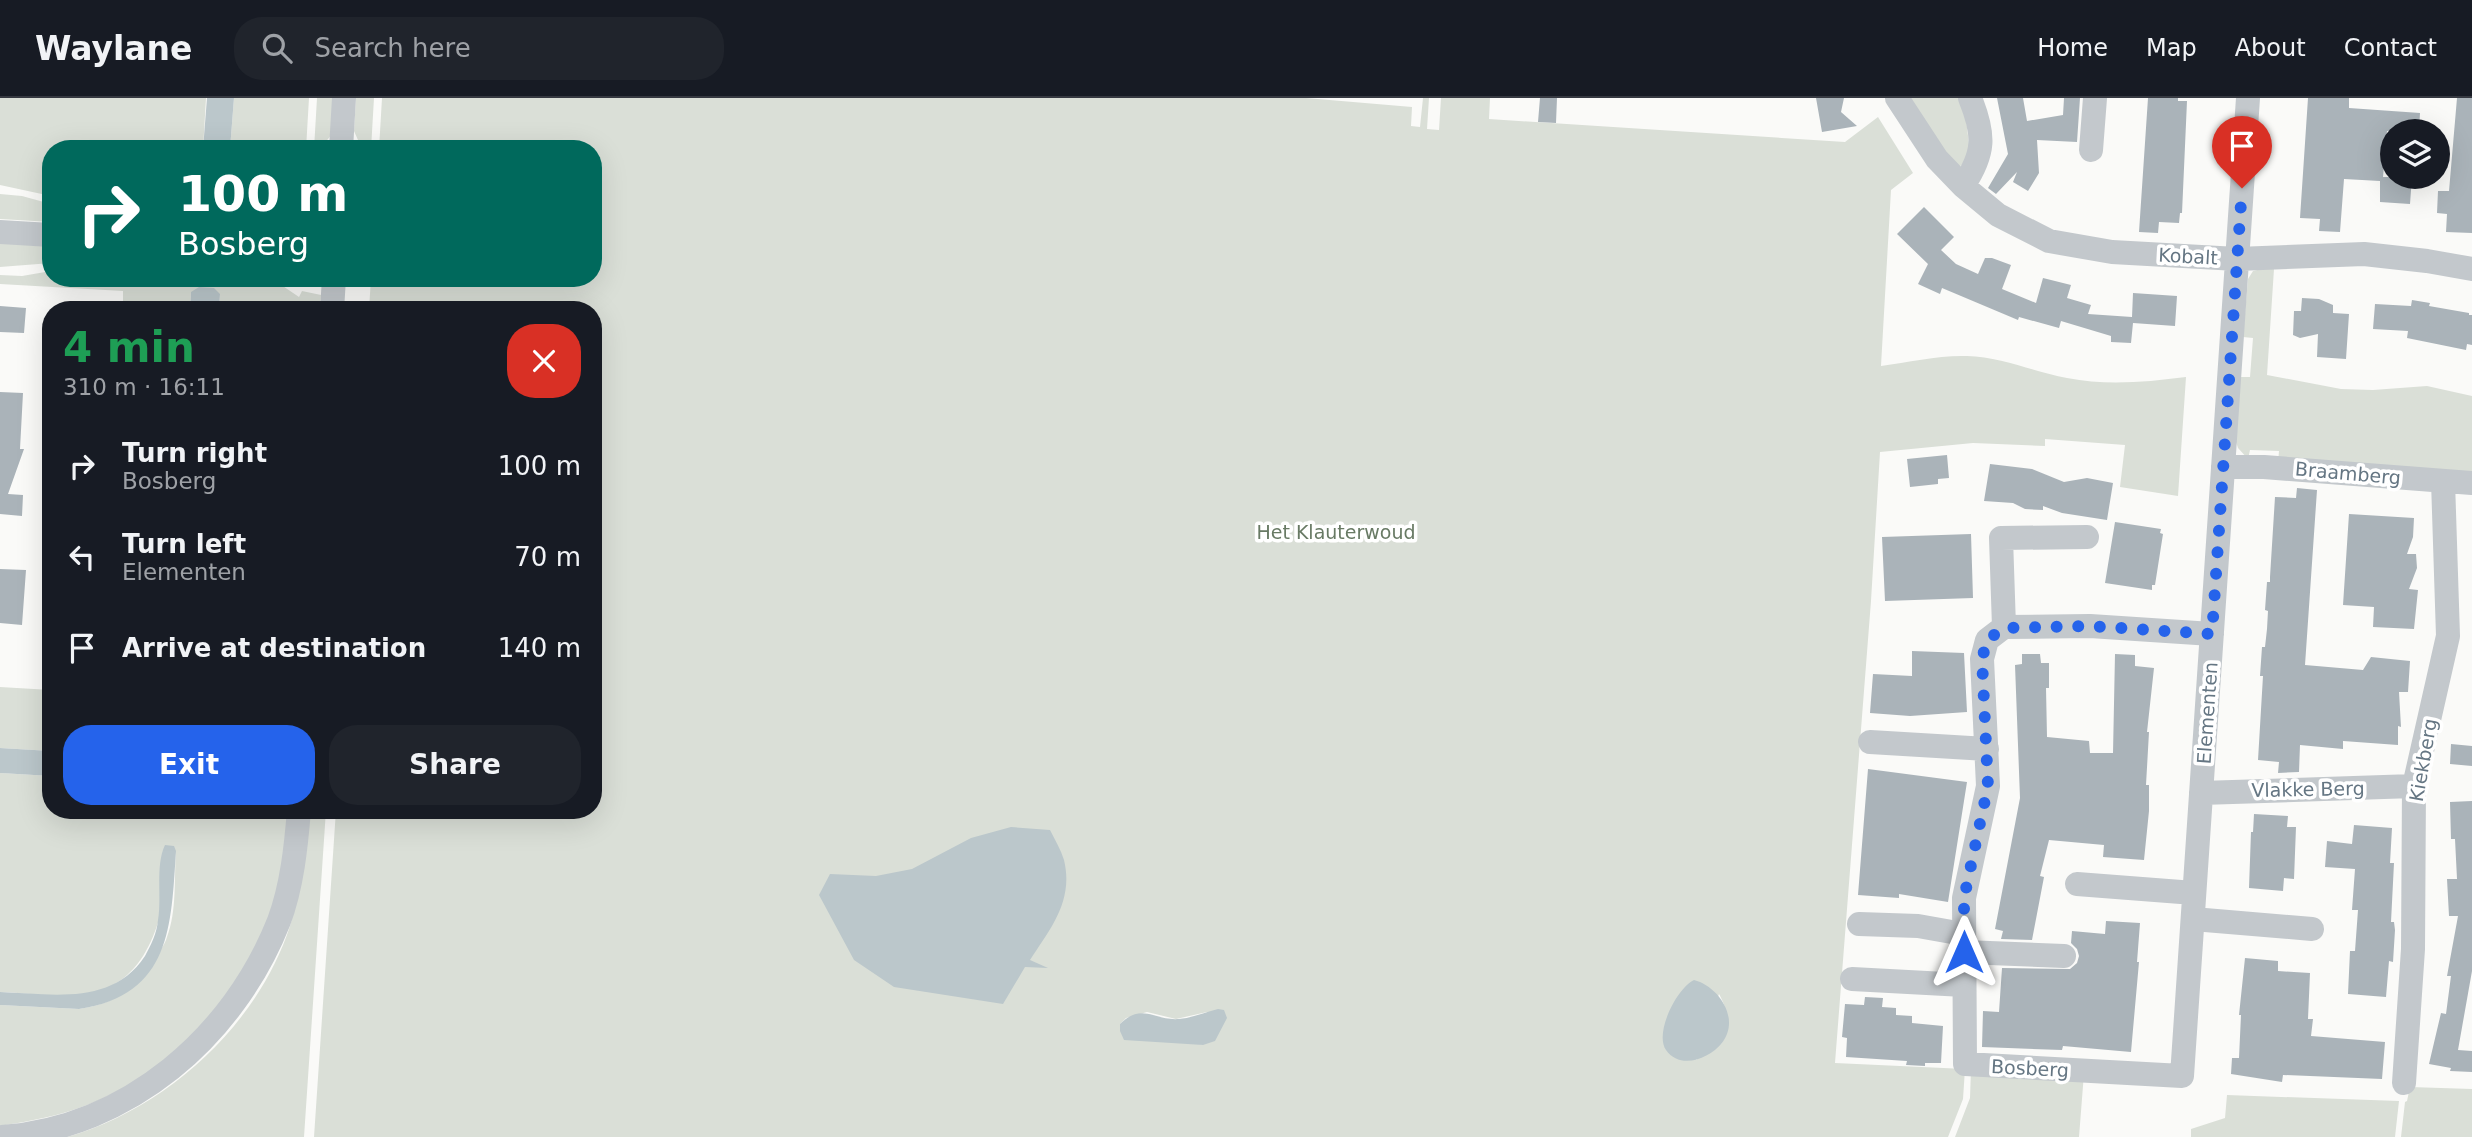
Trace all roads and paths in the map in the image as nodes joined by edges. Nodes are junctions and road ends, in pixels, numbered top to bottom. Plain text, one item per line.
1 (344, 98) edge
2 (1896, 98) edge
3 (1970, 98) edge
4 (2095, 98) edge
5 (2248, 98) edge
6 (342, 140) edge
7 (2091, 150) dead end
8 (1963, 186) junction
9 (0, 232) edge
10 (42, 234) edge
11 (2237, 259) junction
12 (2472, 269) edge
13 (2223, 467) junction
14 (2443, 481) junction
15 (2472, 483) edge
16 (2087, 537) dead end
17 (2004, 628) junction
18 (2212, 634) junction
19 (1870, 742) dead end
20 (1987, 749) junction
21 (2414, 786) junction
22 (2201, 793) junction
23 (298, 819) edge
24 (2077, 884) dead end
25 (2194, 893) junction
26 (2193, 919) junction
27 (1859, 923) dead end
28 (2312, 929) dead end
29 (1964, 943) junction
30 (2064, 957) dead end
31 (1852, 979) dead end
32 (1964, 985) junction
33 (2182, 1076) joint
34 (2403, 1083) dead end
35 (2, 1137) edge

1 - 6 street
2 - 8 street, Kobalt
3 - 8 street
4 - 7 street
5 - 11 street, Elementen
8 - 11 street, Kobalt
9 - 10 street
11 - 12 street, Kobalt
11 - 13 street, Elementen
13 - 14 street, Braamberg
13 - 18 street, Elementen
14 - 15 street, Braamberg
14 - 21 street, Kiekberg
16 - 17 street
17 - 18 street
17 - 20 street, Bosberg
18 - 22 street, Elementen
19 - 20 street
20 - 29 street, Bosberg
21 - 22 street, Vlakke Berg
21 - 34 street, Kiekberg
22 - 25 street, Elementen
23 - 35 street
24 - 25 street
25 - 26 street, Elementen
26 - 28 street
26 - 33 street, Elementen
27 - 29 street
29 - 30 street
29 - 32 street, Bosberg
31 - 32 street
32 - 33 street, Bosberg

